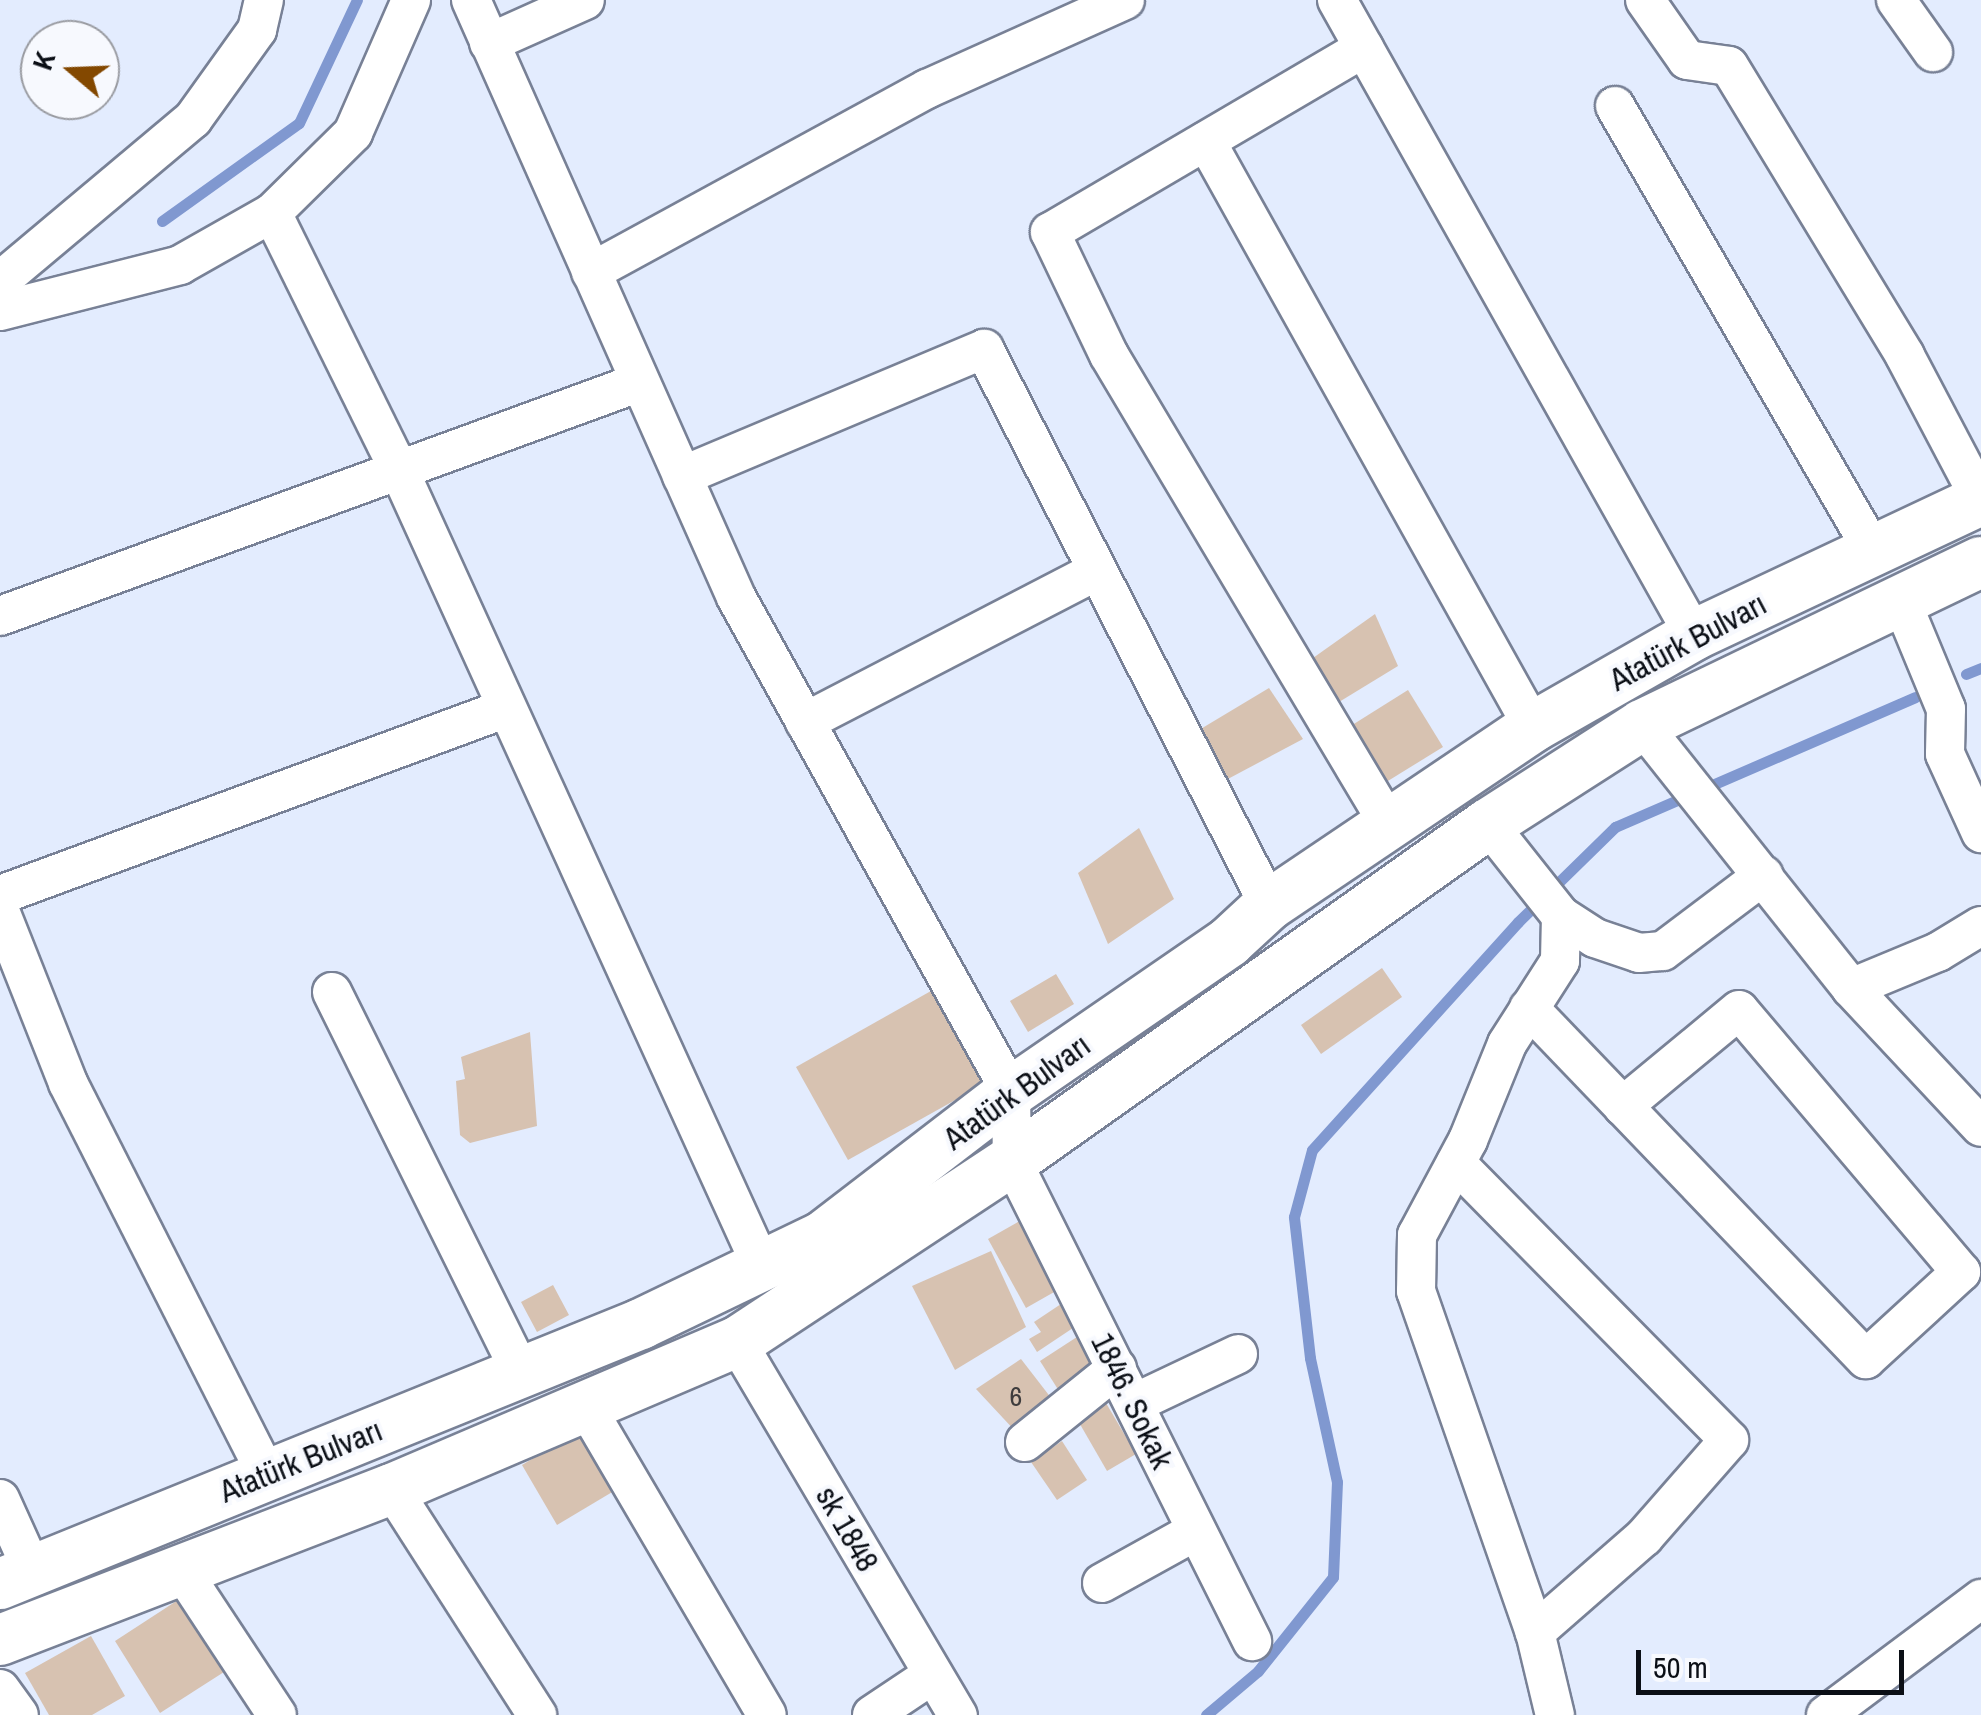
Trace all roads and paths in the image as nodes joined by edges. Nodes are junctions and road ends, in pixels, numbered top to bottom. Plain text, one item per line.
1 (264, 0) edge
2 (412, 0) edge
3 (471, 0) edge
4 (586, 0) edge
5 (1125, 0) edge
6 (1337, 0) edge
7 (1645, 0) edge
8 (1899, 1) edge
9 (489, 43) junction
10 (1364, 48) junction
11 (1933, 52) dead end
12 (1616, 106) dead end
13 (1206, 141) junction
14 (272, 214) junction
15 (3, 266) edge
16 (591, 272) junction
17 (0, 311) edge
18 (640, 382) junction
19 (399, 470) junction
20 (682, 476) junction
21 (1981, 500) edge
22 (1872, 549) junction
23 (1981, 562) edge
24 (1096, 571) junction
25 (1900, 598) junction
26 (0, 616) edge
27 (1694, 635) junction
28 (507, 708) junction
29 (805, 722) junction
30 (1642, 725) junction
31 (1533, 728) junction
32 (1388, 823) junction
33 (1488, 824) junction
34 (1981, 833) edge
35 (1764, 875) junction
36 (0, 895) edge
37 (1550, 902) junction
38 (1269, 905) junction
39 (0, 911) edge
40 (1981, 926) edge
41 (1852, 988) junction
42 (332, 992) dead end
43 (1528, 1008) junction
44 (1011, 1092) junction
45 (1623, 1106) junction
46 (1981, 1126) edge
47 (1012, 1161) junction
48 (1456, 1163) junction
49 (761, 1265) junction
50 (737, 1342) junction
51 (1238, 1354) dead end
52 (1117, 1368) junction
53 (520, 1370) junction
54 (1136, 1403) junction
55 (585, 1405) junction
56 (1025, 1442) dead end
57 (267, 1476) junction
58 (392, 1489) junction
59 (0, 1499) edge
60 (1194, 1532) junction
61 (180, 1568) junction
62 (16, 1577) edge
63 (1102, 1583) dead end
64 (1981, 1599) edge
65 (1535, 1632) junction
66 (0, 1640) edge
67 (1252, 1641) dead end
68 (932, 1675) junction
69 (0, 1689) edge
70 (1848, 1709) edge
71 (19, 1715) edge
72 (277, 1715) edge
73 (537, 1715) edge
74 (767, 1715) edge
75 (872, 1715) edge
76 (958, 1715) edge
77 (1555, 1715) edge

1 - 15 street
2 - 14 street
3 - 9 street
4 - 9 street
5 - 16 street
6 - 10 street
7 - 21 street
8 - 11 street
9 - 16 street
10 - 13 street
10 - 27 street
12 - 22 street
13 - 31 street
13 - 32 street
14 - 17 street
14 - 19 street
16 - 18 street
18 - 19 street
18 - 20 street
19 - 26 street
19 - 28 street
20 - 24 street
20 - 29 street
21 - 22 main road, Atatürk Bulvarı
22 - 27 main road, Atatürk Bulvarı
23 - 25 main road, Atatürk Bulvarı
24 - 29 street
24 - 38 street
25 - 30 main road, Atatürk Bulvarı
25 - 34 street
27 - 31 main road, Atatürk Bulvarı
28 - 36 street
28 - 49 street
29 - 44 street
30 - 33 main road, Atatürk Bulvarı
30 - 35 street
31 - 32 main road, Atatürk Bulvarı
32 - 38 main road, Atatürk Bulvarı
33 - 37 street
33 - 47 main road, Atatürk Bulvarı
35 - 37 street
35 - 41 street
37 - 43 street
38 - 44 main road, Atatürk Bulvarı
39 - 57 street
40 - 41 street
41 - 46 street
42 - 53 street
43 - 45 street
43 - 48 street
44 - 47 street
44 - 49 main road, Atatürk Bulvarı
45 - 45 street
47 - 50 main road, Atatürk Bulvarı
47 - 52 street, 1846. Sokak
48 - 65 street
48 - 65 street
49 - 53 main road, Atatürk Bulvarı
50 - 55 main road, Atatürk Bulvarı
50 - 68 street, sk 1848
51 - 54 street
52 - 54 street, 1846. Sokak
52 - 56 street
53 - 57 main road, Atatürk Bulvarı
54 - 60 street, 1846. Sokak
55 - 58 main road, Atatürk Bulvarı
55 - 74 street
57 - 62 main road, Atatürk Bulvarı
58 - 61 main road, Atatürk Bulvarı
58 - 73 street
59 - 62 street
60 - 63 street
60 - 67 street, 1846. Sokak
61 - 66 main road, Atatürk Bulvarı
61 - 72 street
64 - 70 street
65 - 77 street
68 - 75 street
68 - 76 street, sk 1848
69 - 71 street

